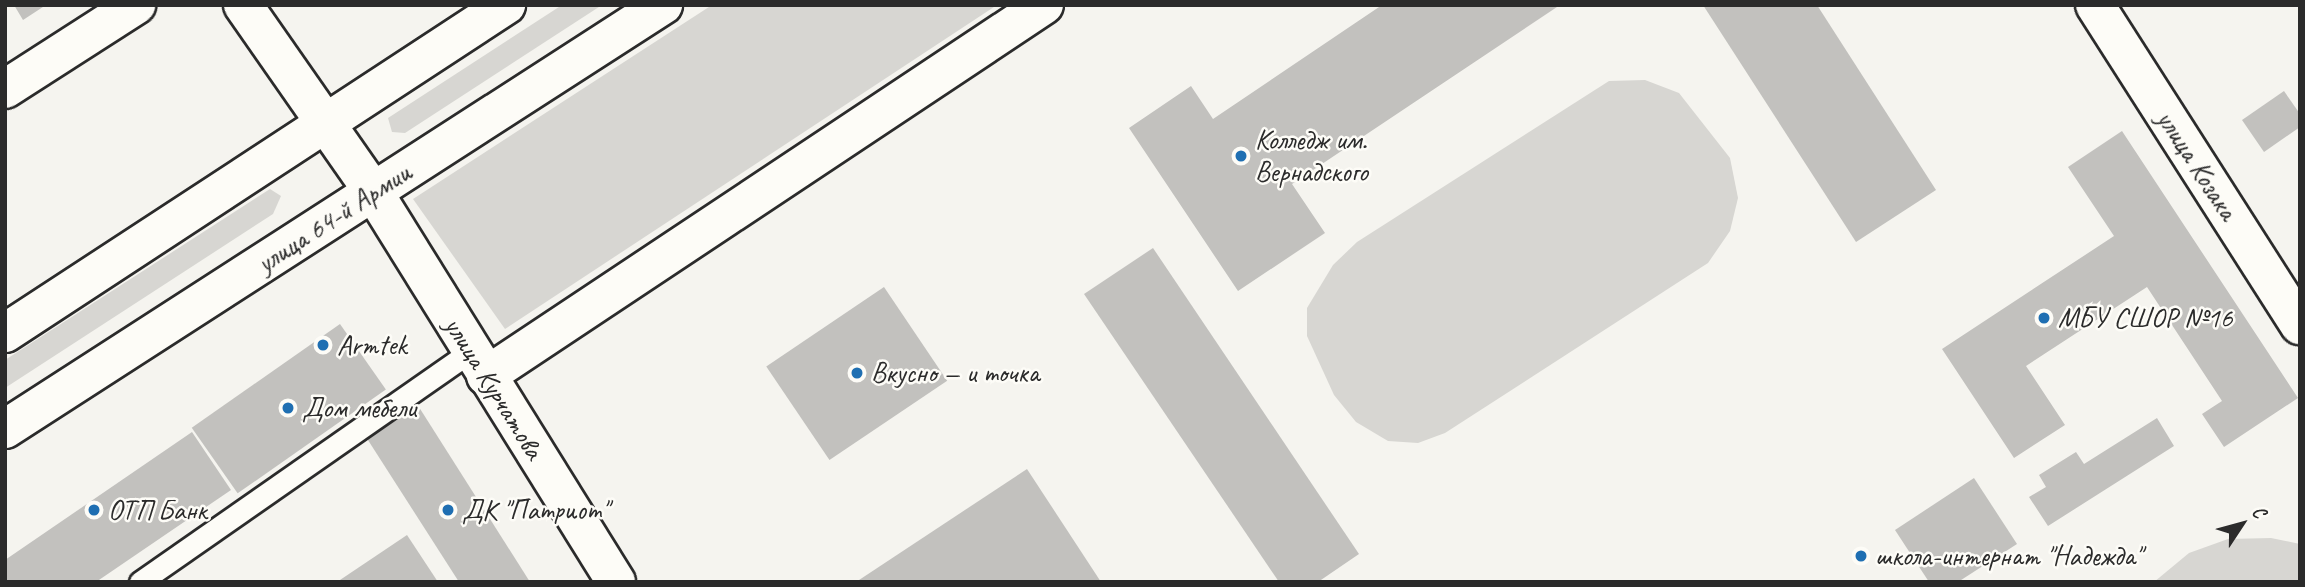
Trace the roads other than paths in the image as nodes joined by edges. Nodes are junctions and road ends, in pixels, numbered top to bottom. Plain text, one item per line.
1 (136, 5) edge
2 (243, 5) edge
3 (506, 5) edge
4 (663, 5) edge
5 (1044, 5) edge
6 (2095, 5) edge
7 (5, 89) edge
8 (327, 122) junction
9 (374, 193) junction
10 (2300, 325) edge
11 (5, 333) edge
12 (478, 363) junction
13 (5, 429) edge
14 (140, 582) edge
15 (615, 582) edge

1 - 7 main road
2 - 8 main road, улица Курчатова
3 - 8 main road
4 - 9 main road, улица 64-й Армии
5 - 12 main road
6 - 10 main road, улица Козака
8 - 9 main road, улица Курчатова
8 - 11 main road
9 - 12 main road, улица Курчатова
9 - 13 main road, улица 64-й Армии
12 - 14 lane
12 - 15 main road, улица Курчатова

